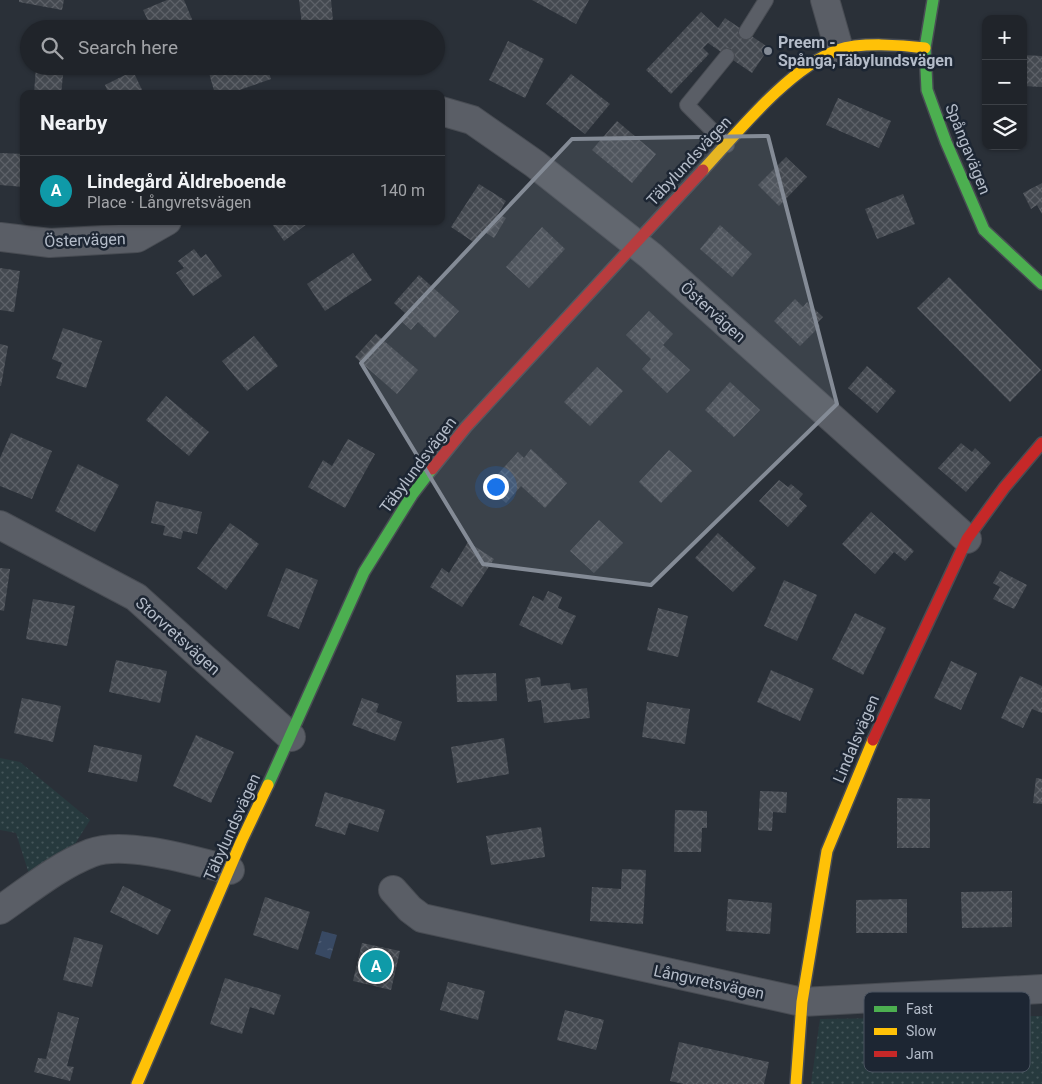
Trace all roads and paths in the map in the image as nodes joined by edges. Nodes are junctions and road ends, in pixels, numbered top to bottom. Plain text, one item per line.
1 (766, 0) edge
2 (825, 0) edge
3 (933, 0) edge
4 (746, 32) dead end
5 (925, 48) junction
6 (839, 49) junction
7 (728, 56) dead end
8 (445, 112) edge
9 (727, 145) junction
10 (160, 225) edge
11 (0, 238) edge
12 (634, 243) junction
13 (1042, 284) edge
14 (1042, 443) edge
15 (0, 525) edge
16 (967, 539) junction
17 (291, 737) junction
18 (230, 870) junction
19 (393, 890) dead end
20 (0, 910) edge
21 (1042, 989) edge
22 (987, 992) edge
23 (864, 999) edge
24 (802, 1002) junction
25 (137, 1084) edge
26 (796, 1084) edge

1 - 4 lane
2 - 6 street
3 - 5 street, Spångavägen
5 - 6 street, Täbylundsvägen
5 - 13 street, Spångavägen
6 - 9 street, Täbylundsvägen
7 - 9 lane
8 - 12 street, Östervägen
9 - 12 street, Täbylundsvägen
10 - 11 street, Östervägen
12 - 16 street, Östervägen
12 - 17 street, Täbylundsvägen
14 - 16 street, Lindalsvägen
15 - 17 street, Storvretsvägen
16 - 24 street, Lindalsvägen
17 - 18 street, Täbylundsvägen
18 - 20 street
18 - 25 street, Täbylundsvägen
19 - 24 street, Långvretsvägen
21 - 22 street, Långvretsvägen
23 - 24 street, Långvretsvägen
24 - 26 street, Lindalsvägen

